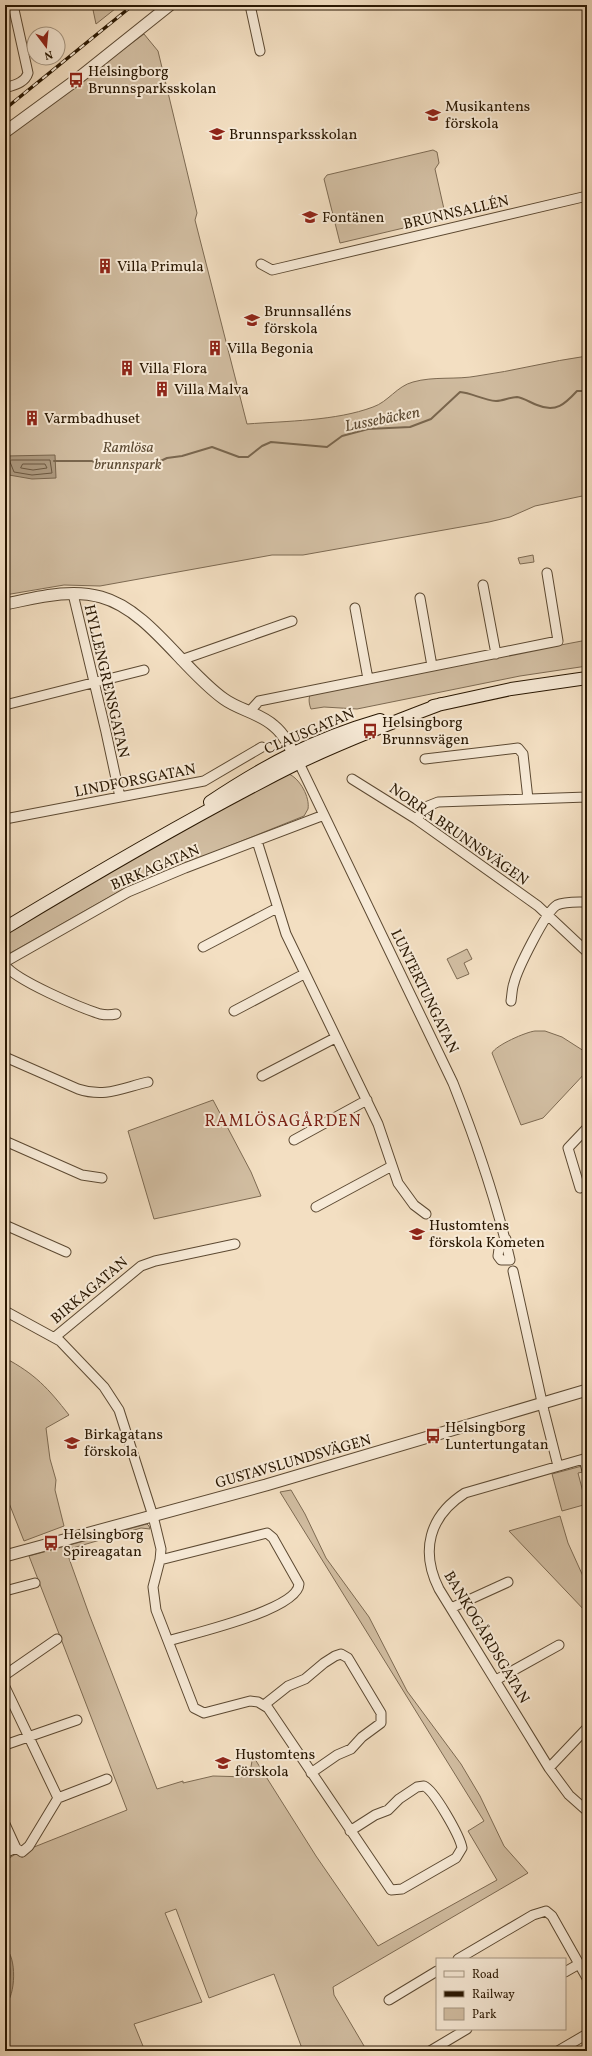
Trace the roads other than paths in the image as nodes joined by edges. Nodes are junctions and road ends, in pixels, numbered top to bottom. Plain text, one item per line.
1 (13, 5) edge
2 (170, 5) edge
3 (250, 5) edge
4 (260, 51) dead end
5 (5, 88) edge
6 (5, 132) edge
7 (587, 196) edge
8 (261, 264) dead end
9 (547, 573) dead end
10 (484, 585) dead end
11 (72, 594) junction
12 (420, 598) dead end
13 (5, 604) edge
14 (355, 608) dead end
15 (292, 621) dead end
16 (496, 654) junction
17 (181, 660) junction
18 (432, 666) junction
19 (144, 670) dead end
20 (587, 678) edge
21 (368, 679) junction
22 (93, 682) junction
23 (441, 704) junction
24 (5, 705) edge
25 (249, 712) junction
26 (262, 746) dead end
27 (293, 752) junction
28 (425, 759) dead end
29 (298, 763) junction
30 (352, 779) dead end
31 (587, 797) edge
32 (120, 798) junction
33 (528, 799) junction
34 (324, 815) junction
35 (5, 819) edge
36 (416, 819) junction
37 (160, 836) junction
38 (257, 840) junction
39 (587, 902) edge
40 (277, 908) junction
41 (549, 915) junction
42 (5, 928) edge
43 (203, 947) dead end
44 (587, 952) edge
45 (5, 964) edge
46 (304, 974) junction
47 (511, 1001) dead end
48 (234, 1011) dead end
49 (116, 1014) dead end
50 (335, 1038) junction
51 (5, 1057) edge
52 (262, 1076) dead end
53 (148, 1082) dead end
54 (367, 1100) junction
55 (587, 1128) edge
56 (294, 1140) dead end
57 (5, 1141) edge
58 (392, 1166) junction
59 (102, 1178) dead end
60 (580, 1188) dead end
61 (316, 1206) dead end
62 (426, 1214) dead end
63 (5, 1225) edge
64 (506, 1239) dead end
65 (235, 1244) dead end
66 (66, 1252) dead end
67 (513, 1271) dead end
68 (5, 1311) edge
69 (55, 1337) junction
70 (587, 1390) edge
71 (543, 1403) junction
72 (585, 1459) edge
73 (558, 1466) junction
74 (587, 1471) edge
75 (153, 1516) junction
76 (5, 1556) edge
77 (160, 1560) junction
78 (35, 1582) dead end
79 (508, 1582) dead end
80 (5, 1591) edge
81 (451, 1608) junction
82 (57, 1639) dead end
83 (168, 1641) junction
84 (559, 1645) dead end
85 (5, 1675) edge
86 (496, 1680) junction
87 (5, 1687) edge
88 (264, 1705) junction
89 (77, 1720) dead end
90 (587, 1728) edge
91 (29, 1737) junction
92 (5, 1745) edge
93 (549, 1768) junction
94 (311, 1773) junction
95 (107, 1779) dead end
96 (58, 1798) junction
97 (587, 1812) edge
98 (5, 1824) edge
99 (350, 1831) junction
100 (19, 1850) junction
101 (5, 1853) edge
102 (460, 1958) edge
103 (579, 1964) junction
104 (566, 1971) edge
105 (436, 1972) edge
106 (587, 1978) edge
107 (389, 2000) dead end
108 (465, 2030) edge
109 (587, 2034) edge
110 (430, 2051) edge
111 (558, 2051) edge

1 - 5 street
2 - 6 street
3 - 4 street
7 - 8 street, BRUNNSALLÉN
9 - 16 street
10 - 16 street
11 - 13 street
11 - 17 street
11 - 22 street, HYLLENGRENSGATAN
12 - 18 street
14 - 21 street
15 - 17 street
16 - 18 street
17 - 25 street
18 - 21 street
19 - 22 street
20 - 23 main road, CLAUSGATAN
21 - 25 street
22 - 24 street
22 - 32 street, HYLLENGRENSGATAN
23 - 27 main road, CLAUSGATAN
23 - 29 main road, CLAUSGATAN
25 - 27 street
26 - 32 street, LINDFORSGATAN
27 - 29 street
27 - 37 main road, CLAUSGATAN
28 - 33 street
29 - 34 street, LUNTERTUNGATAN
29 - 37 main road, CLAUSGATAN
30 - 36 street, NORRA BRUNNSVÄGEN
31 - 33 street
32 - 35 street, LINDFORSGATAN
33 - 36 street
34 - 38 street, BIRKAGATAN
34 - 64 street, LUNTERTUNGATAN
36 - 41 street, NORRA BRUNNSVÄGEN
37 - 42 main road, CLAUSGATAN
38 - 40 street
38 - 45 street, BIRKAGATAN
39 - 41 street
40 - 43 street
40 - 46 street
41 - 44 street, NORRA BRUNNSVÄGEN
41 - 47 street
45 - 49 street, BIRKAGATAN
46 - 48 street
46 - 50 street
50 - 52 street
50 - 54 street
51 - 53 street
54 - 56 street
54 - 58 street
55 - 60 street
57 - 59 street
58 - 61 street
58 - 62 street
63 - 66 street
65 - 69 street, BIRKAGATAN
67 - 71 street
68 - 69 street, BIRKAGATAN
69 - 75 street, BIRKAGATAN
70 - 71 street, GUSTAVSLUNDSVÄGEN
71 - 73 street
71 - 75 street, GUSTAVSLUNDSVÄGEN
72 - 73 street, BANKOGÅRDSGATAN
72 - 74 street
73 - 81 street, BANKOGÅRDSGATAN
75 - 76 street, GUSTAVSLUNDSVÄGEN
75 - 77 street, BIRKAGATAN
77 - 83 street, BIRKAGATAN
77 - 83 street
78 - 80 street
79 - 81 street
81 - 86 street, BANKOGÅRDSGATAN
82 - 85 street
83 - 88 street, BIRKAGATAN
84 - 86 street
86 - 93 street, BANKOGÅRDSGATAN
87 - 91 street
88 - 94 street
88 - 94 street
89 - 91 street
90 - 93 street
91 - 92 street
91 - 96 street
93 - 97 street, BANKOGÅRDSGATAN
94 - 99 street
95 - 96 street
96 - 100 street
98 - 100 street
99 - 99 street
100 - 101 street
102 - 103 street
103 - 104 street
103 - 106 street
105 - 107 street
108 - 110 street
109 - 111 street

